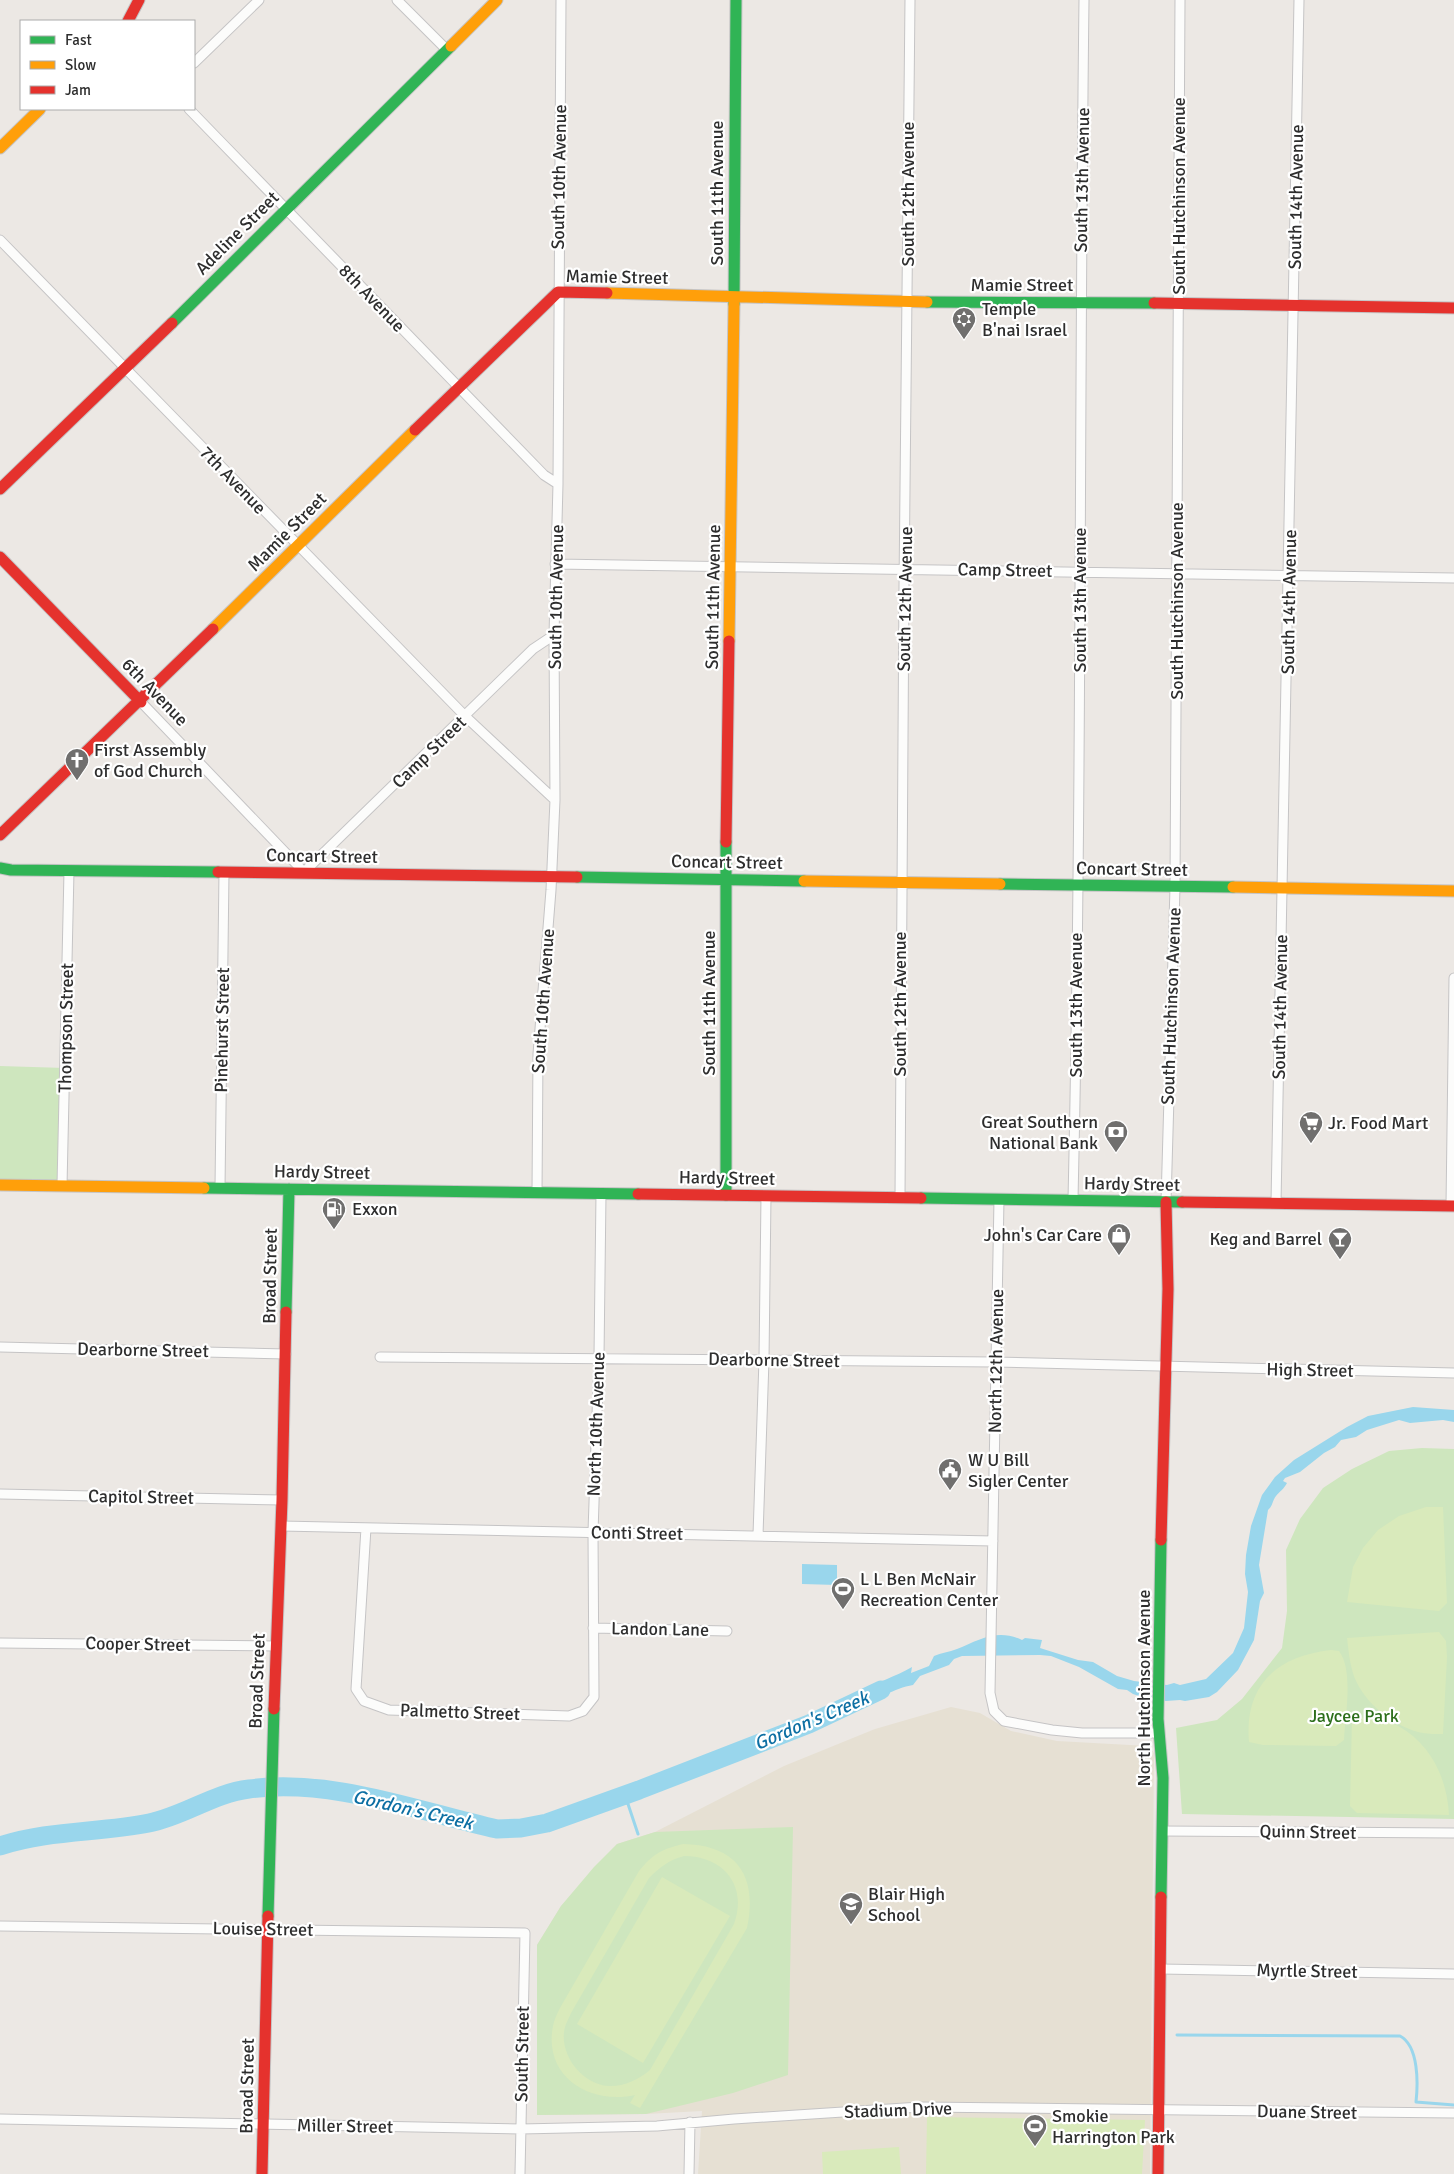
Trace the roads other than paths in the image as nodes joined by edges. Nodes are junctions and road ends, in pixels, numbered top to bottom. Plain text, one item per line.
1 (139, 0) edge
2 (259, 0) edge
3 (396, 0) edge
4 (497, 0) edge
5 (561, 0) edge
6 (736, 0) edge
7 (910, 0) edge
8 (1084, 0) edge
9 (1180, 0) edge
10 (1299, 0) edge
11 (129, 20) edge
12 (447, 50) junction
13 (195, 62) edge
14 (39, 110) edge
15 (190, 110) edge
16 (0, 148) edge
17 (286, 210) junction
18 (0, 240) edge
19 (558, 292) junction
20 (734, 297) junction
21 (908, 302) junction
22 (1080, 302) junction
23 (1178, 304) junction
24 (1294, 305) junction
25 (1454, 308) edge
26 (126, 368) junction
27 (459, 387) junction
28 (558, 484) junction
29 (0, 489) edge
30 (298, 546) junction
31 (0, 558) edge
32 (555, 564) junction
33 (731, 566) junction
34 (905, 569) junction
35 (1081, 572) junction
36 (1178, 572) junction
37 (1289, 574) junction
38 (1454, 578) edge
39 (554, 635) junction
40 (140, 702) junction
41 (466, 717) junction
42 (555, 800) junction
43 (0, 835) edge
44 (0, 868) edge
45 (70, 871) junction
46 (224, 872) junction
47 (304, 872) junction
48 (551, 877) junction
49 (725, 879) junction
50 (900, 883) junction
51 (1077, 886) junction
52 (1175, 887) junction
53 (1282, 888) junction
54 (1454, 892) edge
55 (1454, 978) edge
56 (0, 1185) edge
57 (62, 1186) junction
58 (220, 1188) junction
59 (289, 1189) junction
60 (537, 1193) junction
61 (601, 1194) junction
62 (726, 1196) junction
63 (766, 1196) junction
64 (900, 1198) junction
65 (999, 1199) junction
66 (1074, 1200) junction
67 (1166, 1202) junction
68 (1276, 1203) junction
69 (1452, 1206) edge
70 (0, 1347) edge
71 (286, 1354) junction
72 (380, 1357) dead end
73 (599, 1358) junction
74 (764, 1360) junction
75 (995, 1362) junction
76 (1167, 1367) junction
77 (1454, 1373) edge
78 (0, 1494) edge
79 (282, 1500) junction
80 (281, 1526) junction
81 (366, 1528) junction
82 (593, 1532) junction
83 (758, 1535) junction
84 (993, 1541) junction
85 (593, 1628) junction
86 (727, 1631) dead end
87 (0, 1643) edge
88 (276, 1646) junction
89 (583, 1711) joint
90 (1159, 1734) junction
91 (1162, 1831) junction
92 (1454, 1833) edge
93 (0, 1926) edge
94 (268, 1929) junction
95 (525, 1934) joint
96 (1161, 1969) junction
97 (1454, 1974) edge
98 (1159, 2110) junction
99 (1454, 2114) edge
100 (0, 2119) edge
101 (690, 2122) junction
102 (264, 2125) junction
103 (521, 2129) junction
104 (262, 2174) edge
105 (520, 2174) edge
106 (689, 2174) edge
107 (1158, 2174) edge

1 - 11 street
2 - 13 street
3 - 12 street
4 - 12 street, Adeline Street
5 - 19 street, South 10th Avenue
6 - 20 street, South 11th Avenue
7 - 21 street, South 12th Avenue
8 - 22 street, South 13th Avenue
9 - 23 street, South Hutchinson Avenue
10 - 24 street, South 14th Avenue
12 - 17 street, Adeline Street
14 - 16 street
15 - 17 street, 8th Avenue
17 - 26 street, Adeline Street
17 - 27 street, 8th Avenue
18 - 26 street, 7th Avenue
19 - 20 street, Mamie Street
19 - 27 street, Mamie Street
19 - 28 street, South 10th Avenue
20 - 21 street, Mamie Street
20 - 33 street, South 11th Avenue
21 - 22 street, Mamie Street
21 - 34 street, South 12th Avenue
22 - 23 street, Mamie Street
22 - 35 street, South 13th Avenue
23 - 24 street, Mamie Street
23 - 36 street, South Hutchinson Avenue
24 - 25 street, Mamie Street
24 - 37 street, South 14th Avenue
26 - 29 street, Adeline Street
26 - 30 street, 7th Avenue
27 - 28 street, 8th Avenue
27 - 30 street, Mamie Street
28 - 32 street, South 10th Avenue
30 - 40 street, Mamie Street
30 - 41 street, 7th Avenue
31 - 40 street, 6th Avenue
32 - 33 street, Camp Street
32 - 39 street, South 10th Avenue
33 - 34 street, Camp Street
33 - 49 street, South 11th Avenue
34 - 35 street, Camp Street
34 - 50 street, South 12th Avenue
35 - 36 street, Camp Street
35 - 51 street, South 13th Avenue
36 - 37 street, Camp Street
36 - 52 street, South Hutchinson Avenue
37 - 38 street, Camp Street
37 - 53 street, South 14th Avenue
39 - 41 street, Camp Street
39 - 42 street, South 10th Avenue
40 - 43 street, Mamie Street
40 - 47 street, 6th Avenue
41 - 42 street, 7th Avenue
41 - 47 street, Camp Street
42 - 48 street, South 10th Avenue
44 - 45 street, Concart Street
45 - 46 street, Concart Street
45 - 57 street, Thompson Street
46 - 47 street, Concart Street
46 - 58 street, Pinehurst Street
47 - 48 street, Concart Street
48 - 49 street, Concart Street
48 - 60 street, South 10th Avenue
49 - 50 street, Concart Street
49 - 62 street, South 11th Avenue
50 - 51 street, Concart Street
50 - 64 street, South 12th Avenue
51 - 52 street, Concart Street
51 - 66 street, South 13th Avenue
52 - 53 street, Concart Street
52 - 67 street, South Hutchinson Avenue
53 - 54 street, Concart Street
53 - 68 street, South 14th Avenue
55 - 69 street
56 - 57 street, Hardy Street
57 - 58 street, Hardy Street
58 - 59 street, Hardy Street
59 - 60 street, Hardy Street
59 - 71 street, Broad Street
60 - 61 street, Hardy Street
61 - 62 street, Hardy Street
61 - 73 street, North 10th Avenue
62 - 63 street, Hardy Street
63 - 64 street, Hardy Street
63 - 74 street
64 - 65 street, Hardy Street
65 - 66 street, Hardy Street
65 - 75 street, North 12th Avenue
66 - 67 street, Hardy Street
67 - 68 street, Hardy Street
67 - 76 street, North Hutchinson Avenue
68 - 69 street, Hardy Street
70 - 71 street, Dearborne Street
71 - 79 street, Broad Street
72 - 73 street, Dearborne Street
73 - 74 street, Dearborne Street
73 - 82 street, North 10th Avenue
74 - 75 street, Dearborne Street
74 - 83 street
75 - 76 street, Dearborne Street
75 - 84 street, North 12th Avenue
76 - 77 street, High Street
76 - 90 street, North Hutchinson Avenue
78 - 79 street, Capitol Street
79 - 80 street, Broad Street
80 - 81 street, Conti Street
80 - 88 street, Broad Street
81 - 82 street, Conti Street
81 - 89 street, Palmetto Street
82 - 83 street, Conti Street
82 - 85 street, North 10th Avenue
83 - 84 street, Conti Street
84 - 90 street, North 12th Avenue
85 - 86 street, Landon Lane
85 - 89 street, North 10th Avenue
87 - 88 street, Cooper Street
88 - 94 street, Broad Street
90 - 91 street, North Hutchinson Avenue
91 - 92 street, Quinn Street
91 - 96 street, North Hutchinson Avenue
93 - 94 street, Louise Street
94 - 95 street, Louise Street
94 - 102 street, Broad Street
95 - 103 street, South Street
96 - 97 street, Myrtle Street
96 - 98 street, North Hutchinson Avenue
98 - 99 street, Duane Street
98 - 101 street, Stadium Drive
98 - 107 street, North Hutchinson Avenue
100 - 102 street, Miller Street
101 - 103 street, Miller Street
101 - 106 street
102 - 103 street, Miller Street
102 - 104 street, Broad Street
103 - 105 street, South Street

